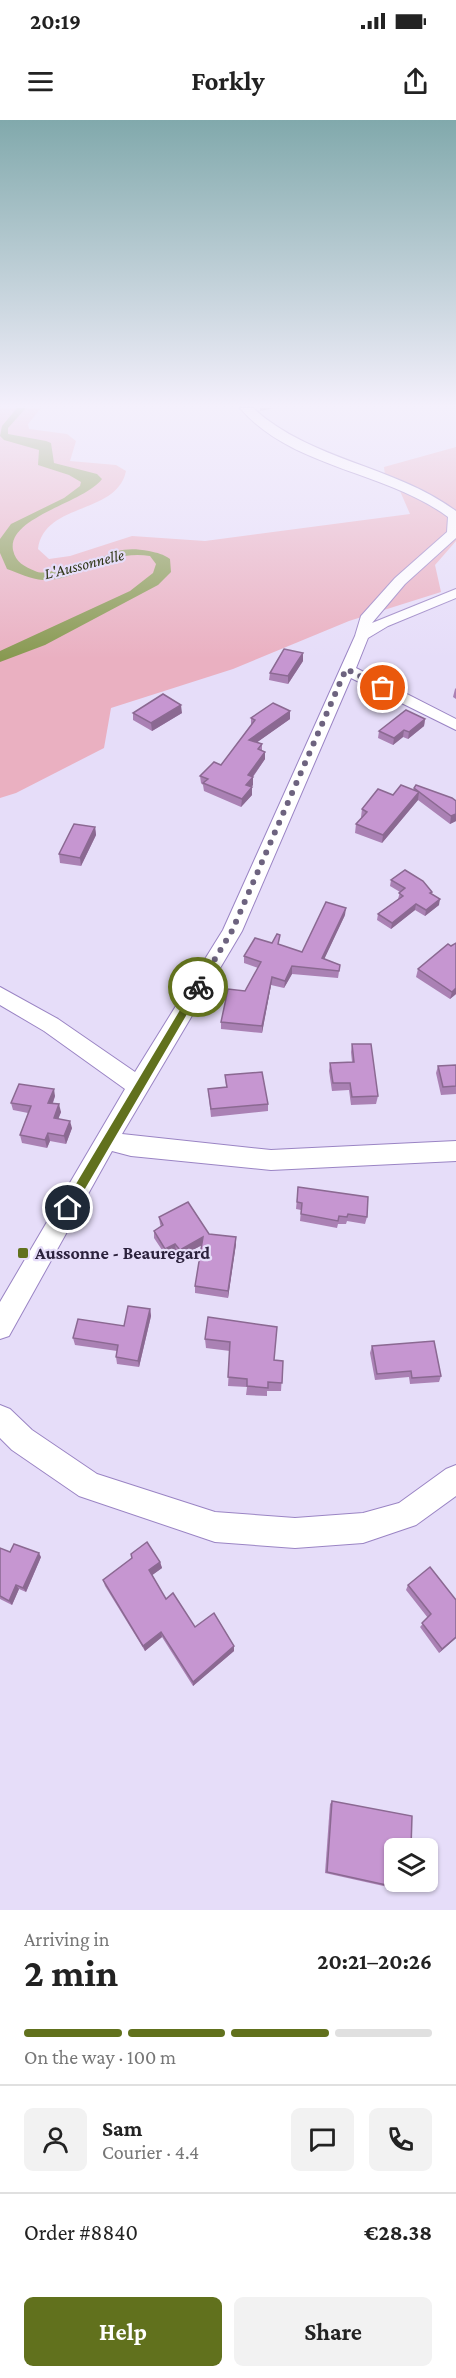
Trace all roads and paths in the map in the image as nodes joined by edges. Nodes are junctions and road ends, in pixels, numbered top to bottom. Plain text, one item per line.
1 (414, 492) edge
2 (456, 593) edge
3 (362, 636) junction
4 (346, 669) junction
5 (456, 725) edge
6 (0, 995) edge
7 (138, 1086) junction
8 (106, 1140) junction
9 (456, 1150) edge
10 (0, 1327) edge
11 (0, 1419) edge
12 (456, 1479) edge

1 - 3 street
2 - 3 street
3 - 4 street
4 - 5 street
4 - 7 street
6 - 7 street
7 - 8 street
8 - 9 street
8 - 10 street
11 - 12 street

